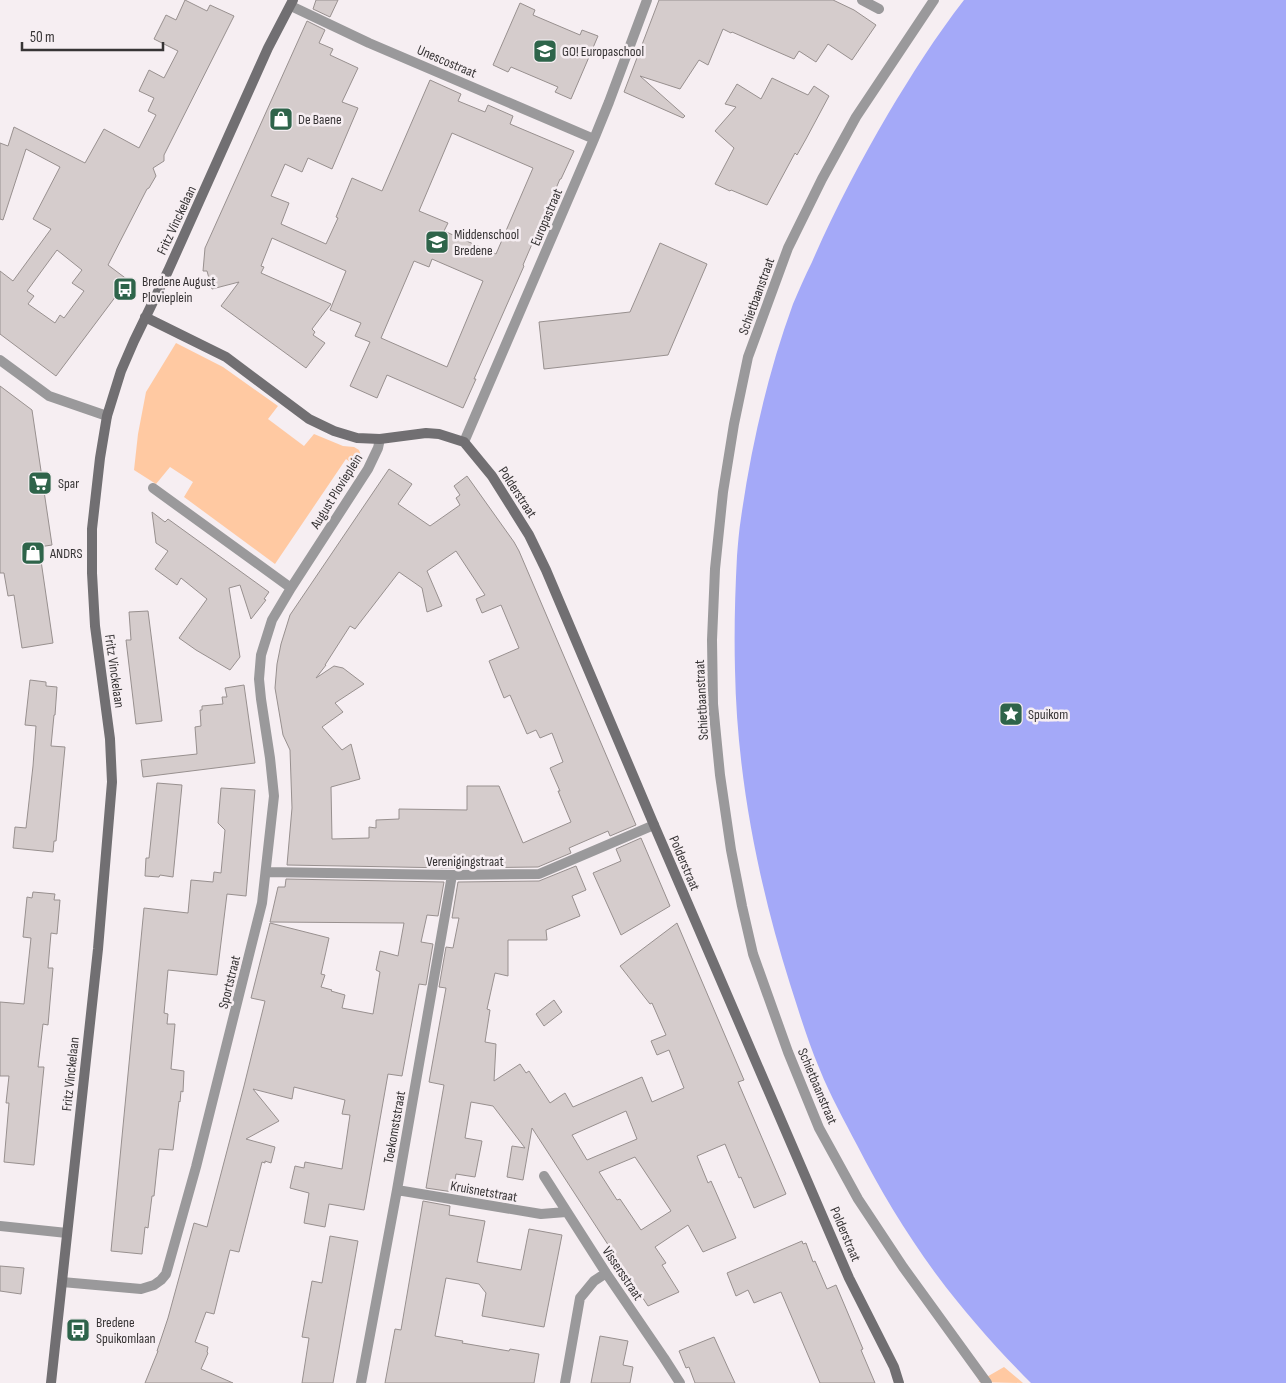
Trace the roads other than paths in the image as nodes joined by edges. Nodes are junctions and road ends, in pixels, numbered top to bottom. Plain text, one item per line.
1 (647, 0) edge
2 (862, 0) edge
3 (934, 0) edge
4 (292, 3) edge
5 (879, 9) dead end
6 (594, 140) junction
7 (145, 317) junction
8 (0, 360) edge
9 (107, 416) junction
10 (380, 439) junction
11 (464, 442) junction
12 (153, 488) dead end
13 (291, 588) junction
14 (654, 825) junction
15 (266, 872) junction
16 (452, 875) junction
17 (544, 1176) dead end
18 (397, 1190) junction
19 (566, 1212) junction
20 (0, 1226) edge
21 (67, 1233) junction
22 (606, 1273) junction
23 (62, 1282) junction
24 (51, 1383) edge
25 (361, 1383) edge
26 (565, 1383) edge
27 (680, 1383) edge
28 (899, 1383) edge
29 (987, 1383) edge

1 - 6 street, Europastraat
2 - 5 street
3 - 29 street, Schietbaanstraat
4 - 6 street, Unescostraat
4 - 7 street, Fritz Vinckelaan
6 - 11 street, Europastraat
7 - 9 street, Fritz Vinckelaan
7 - 10 street, August Plovieplein
8 - 9 street
9 - 21 street, Fritz Vinckelaan
10 - 11 street
10 - 13 street, August Plovieplein
11 - 14 street, Polderstraat
12 - 13 street
13 - 15 street, Sportstraat
14 - 16 street, Verenigingstraat
14 - 28 street, Polderstraat
15 - 16 street, Verenigingstraat
15 - 23 street, Sportstraat
16 - 18 street, Toekomststraat
17 - 19 street, Vissersstraat
18 - 19 street, Kruisnetstraat
18 - 25 street, Toekomststraat
19 - 22 street, Vissersstraat
20 - 21 street
21 - 23 street, Fritz Vinckelaan
22 - 26 street
22 - 27 street, Vissersstraat
23 - 24 street, Fritz Vinckelaan

